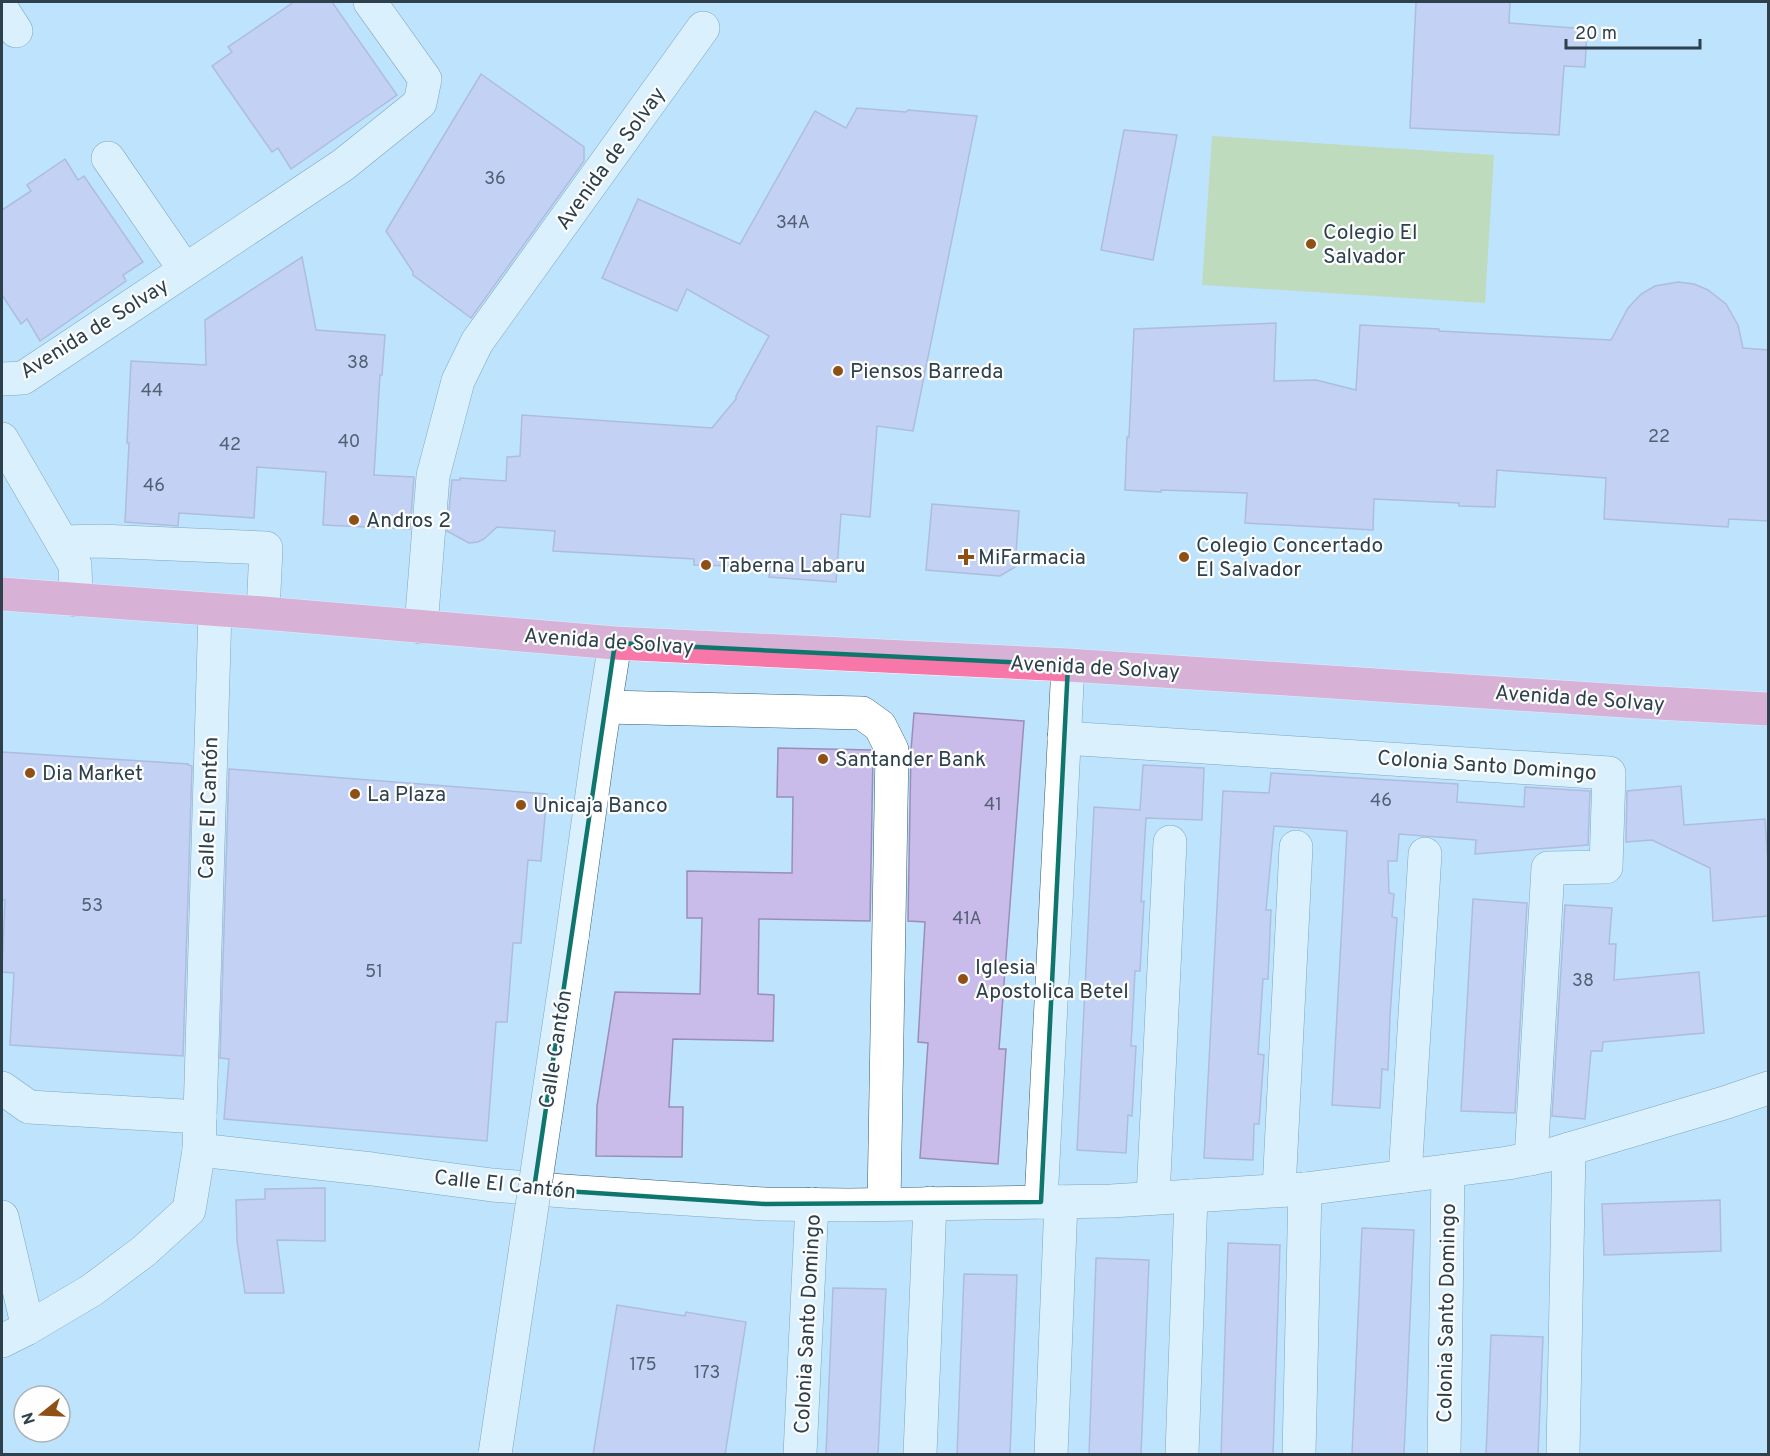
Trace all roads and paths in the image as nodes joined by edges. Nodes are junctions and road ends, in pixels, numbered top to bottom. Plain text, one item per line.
1 (370, 2) edge
2 (703, 28) dead end
3 (108, 158) dead end
4 (185, 270) junction
5 (2, 379) edge
6 (2, 439) edge
7 (63, 542) junction
8 (2, 594) edge
9 (76, 600) junction
10 (214, 610) junction
11 (263, 613) junction
12 (421, 627) junction
13 (615, 642) junction
14 (1068, 665) junction
15 (606, 707) junction
16 (1768, 709) edge
17 (1064, 738) junction
18 (1170, 842) dead end
19 (1296, 847) dead end
20 (1425, 854) dead end
21 (2, 1088) edge
22 (1768, 1088) edge
23 (200, 1117) junction
24 (1569, 1149) junction
25 (199, 1150) junction
26 (1531, 1159) junction
27 (1448, 1171) junction
28 (1405, 1176) junction
29 (1292, 1189) junction
30 (1191, 1196) junction
31 (1153, 1198) junction
32 (1051, 1202) junction
33 (884, 1203) junction
34 (930, 1203) junction
35 (812, 1204) junction
36 (2, 1217) edge
37 (15, 1334) edge
38 (495, 1455) edge
39 (800, 1455) edge
40 (920, 1455) edge
41 (1051, 1455) edge
42 (1182, 1455) edge
43 (1299, 1455) edge
44 (1444, 1455) edge
45 (1563, 1455) edge

1 - 4 street, Avenida de Solvay
2 - 12 street, Avenida de Solvay
3 - 4 street, Avenida de Solvay
4 - 5 street, Avenida de Solvay
6 - 7 street
7 - 9 street
7 - 11 street
8 - 9 highway, Avenida de Solvay
9 - 10 highway, Avenida de Solvay
10 - 11 highway, Avenida de Solvay
10 - 23 street, Calle El Cantón
11 - 12 highway, Avenida de Solvay
12 - 13 highway, Avenida de Solvay
13 - 14 highway, Avenida de Solvay
13 - 15 street, Calle Cantón
14 - 16 highway, Avenida de Solvay
14 - 17 street
15 - 33 street
15 - 38 street, Calle Cantón, bridge
17 - 26 street, Colonia Santo Domingo
17 - 32 street
18 - 31 street
19 - 29 street
20 - 28 street
21 - 23 street
22 - 24 street, Colonia Santo Domingo
23 - 25 street, Calle El Cantón
24 - 26 street, Colonia Santo Domingo
24 - 45 street
25 - 35 street, Calle El Cantón
25 - 37 street, Calle El Cantón
26 - 27 street, Colonia Santo Domingo
27 - 28 street, Colonia Santo Domingo
27 - 44 street, Colonia Santo Domingo
28 - 29 street, Colonia Santo Domingo
29 - 30 street, Colonia Santo Domingo
29 - 43 street
30 - 31 street, Colonia Santo Domingo
30 - 42 street
31 - 32 street, Colonia Santo Domingo
32 - 34 street, Colonia Santo Domingo
32 - 41 street
33 - 34 street, Colonia Santo Domingo
33 - 35 street, Colonia Santo Domingo
34 - 40 street
35 - 39 street, Colonia Santo Domingo
36 - 37 street, Calle El Cantón

